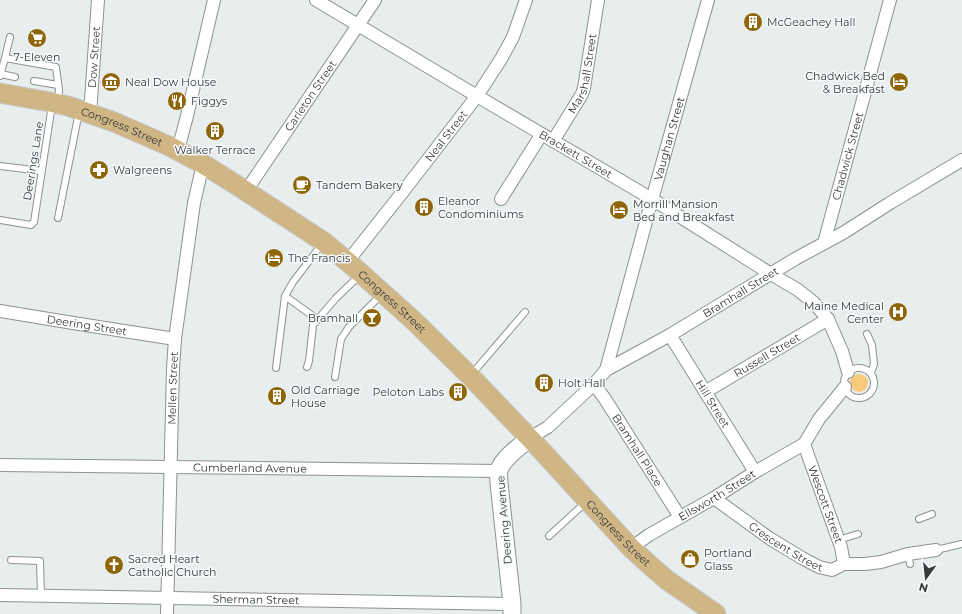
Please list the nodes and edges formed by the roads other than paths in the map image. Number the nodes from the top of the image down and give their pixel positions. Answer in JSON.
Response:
{"nodes":[{"id":1,"x":98,"y":0,"type":"edge"},
{"id":2,"x":214,"y":0,"type":"edge"},
{"id":3,"x":316,"y":0,"type":"edge"},
{"id":4,"x":375,"y":0,"type":"edge"},
{"id":5,"x":526,"y":0,"type":"edge"},
{"id":6,"x":598,"y":0,"type":"edge"},
{"id":7,"x":708,"y":0,"type":"edge"},
{"id":8,"x":890,"y":0,"type":"edge"},
{"id":9,"x":358,"y":25,"type":"junction"},
{"id":10,"x":10,"y":37,"type":"dead end"},
{"id":11,"x":6,"y":58,"type":"junction"},
{"id":12,"x":0,"y":75,"type":"edge"},
{"id":13,"x":15,"y":77,"type":"dead end"},
{"id":14,"x":34,"y":81,"type":"dead end"},
{"id":15,"x":0,"y":93,"type":"edge"},
{"id":16,"x":476,"y":96,"type":"junction"},
{"id":17,"x":56,"y":97,"type":"junction"},
{"id":18,"x":85,"y":112,"type":"junction"},
{"id":19,"x":541,"y":134,"type":"junction"},
{"id":20,"x":553,"y":141,"type":"junction"},
{"id":21,"x":178,"y":150,"type":"junction"},
{"id":22,"x":962,"y":160,"type":"edge"},
{"id":23,"x":203,"y":164,"type":"junction"},
{"id":24,"x":0,"y":166,"type":"edge"},
{"id":25,"x":42,"y":171,"type":"junction"},
{"id":26,"x":246,"y":191,"type":"junction"},
{"id":27,"x":501,"y":199,"type":"dead end"},
{"id":28,"x":652,"y":199,"type":"junction"},
{"id":29,"x":58,"y":218,"type":"dead end"},
{"id":30,"x":0,"y":220,"type":"edge"},
{"id":31,"x":324,"y":242,"type":"junction"},
{"id":32,"x":824,"y":243,"type":"junction"},
{"id":33,"x":348,"y":261,"type":"junction"},
{"id":34,"x":362,"y":274,"type":"junction"},
{"id":35,"x":771,"y":274,"type":"junction"},
{"id":36,"x":383,"y":293,"type":"junction"},
{"id":37,"x":285,"y":296,"type":"junction"},
{"id":38,"x":0,"y":311,"type":"edge"},
{"id":39,"x":525,"y":312,"type":"dead end"},
{"id":40,"x":317,"y":319,"type":"junction"},
{"id":41,"x":828,"y":319,"type":"junction"},
{"id":42,"x":867,"y":334,"type":"dead end"},
{"id":43,"x":670,"y":335,"type":"junction"},
{"id":44,"x":175,"y":339,"type":"junction"},
{"id":45,"x":307,"y":367,"type":"dead end"},
{"id":46,"x":276,"y":368,"type":"dead end"},
{"id":47,"x":606,"y":370,"type":"junction"},
{"id":48,"x":848,"y":372,"type":"junction"},
{"id":49,"x":871,"y":373,"type":"junction"},
{"id":50,"x":470,"y":376,"type":"junction"},
{"id":51,"x":335,"y":377,"type":"dead end"},
{"id":52,"x":594,"y":384,"type":"junction"},
{"id":53,"x":845,"y":387,"type":"junction"},
{"id":54,"x":705,"y":392,"type":"junction"},
{"id":55,"x":530,"y":438,"type":"junction"},
{"id":56,"x":804,"y":444,"type":"junction"},
{"id":57,"x":0,"y":465,"type":"edge"},
{"id":58,"x":170,"y":467,"type":"junction"},
{"id":59,"x":499,"y":471,"type":"junction"},
{"id":60,"x":755,"y":472,"type":"junction"},
{"id":61,"x":714,"y":498,"type":"junction"},
{"id":62,"x":588,"y":500,"type":"junction"},
{"id":63,"x":932,"y":514,"type":"dead end"},
{"id":64,"x":680,"y":517,"type":"junction"},
{"id":65,"x":919,"y":519,"type":"dead end"},
{"id":66,"x":858,"y":534,"type":"dead end"},
{"id":67,"x":549,"y":536,"type":"dead end"},
{"id":68,"x":838,"y":540,"type":"junction"},
{"id":69,"x":962,"y":544,"type":"edge"},
{"id":70,"x":631,"y":548,"type":"junction"},
{"id":71,"x":936,"y":550,"type":"joint"},
{"id":72,"x":11,"y":560,"type":"dead end"},
{"id":73,"x":844,"y":564,"type":"junction"},
{"id":74,"x":0,"y":595,"type":"edge"},
{"id":75,"x":41,"y":596,"type":"junction"},
{"id":76,"x":167,"y":598,"type":"junction"},
{"id":77,"x":512,"y":609,"type":"edge"},
{"id":78,"x":167,"y":614,"type":"edge"},
{"id":79,"x":716,"y":614,"type":"edge"}],
"edges":[{"from":1,"to":18,"type":"street","name":"Dow Street"},
{"from":2,"to":21,"type":"street"},
{"from":3,"to":9,"type":"street","name":"Brackett Street"},
{"from":4,"to":9,"type":"street","name":"Carleton Street"},
{"from":5,"to":16,"type":"street","name":"Neal Street"},
{"from":6,"to":20,"type":"street","name":"Marshall Street"},
{"from":7,"to":28,"type":"street","name":"Vaughan Street"},
{"from":8,"to":32,"type":"street","name":"Chadwick Street"},
{"from":9,"to":16,"type":"street","name":"Brackett Street"},
{"from":9,"to":26,"type":"street","name":"Carleton Street"},
{"from":10,"to":11,"type":"lane"},
{"from":11,"to":12,"type":"lane"},
{"from":11,"to":17,"type":"lane","name":"Deerings Lane"},
{"from":12,"to":13,"type":"lane"},
{"from":14,"to":17,"type":"lane"},
{"from":15,"to":17,"type":"main road","name":"Congress Street"},
{"from":16,"to":19,"type":"street","name":"Brackett Street"},
{"from":16,"to":33,"type":"street","name":"Neal Street"},
{"from":17,"to":18,"type":"main road","name":"Congress Street"},
{"from":17,"to":25,"type":"lane","name":"Deerings Lane"},
{"from":18,"to":21,"type":"main road","name":"Congress Street"},
{"from":18,"to":29,"type":"lane"},
{"from":19,"to":20,"type":"street","name":"Brackett Street"},
{"from":19,"to":27,"type":"street"},
{"from":20,"to":28,"type":"street","name":"Brackett Street"},
{"from":21,"to":23,"type":"main road","name":"Congress Street"},
{"from":22,"to":32,"type":"street","name":"Bramhall Street"},
{"from":23,"to":26,"type":"main road","name":"Congress Street"},
{"from":23,"to":44,"type":"street","name":"Mellen Street"},
{"from":24,"to":25,"type":"lane"},
{"from":25,"to":30,"type":"lane","name":"Deerings Lane"},
{"from":26,"to":31,"type":"main road","name":"Congress Street"},
{"from":28,"to":35,"type":"street","name":"Brackett Street"},
{"from":28,"to":47,"type":"street","name":"Vaughan Street"},
{"from":31,"to":33,"type":"main road","name":"Congress Street"},
{"from":31,"to":37,"type":"lane"},
{"from":32,"to":35,"type":"street","name":"Bramhall Street"},
{"from":33,"to":34,"type":"main road","name":"Congress Street"},
{"from":34,"to":36,"type":"main road","name":"Congress Street"},
{"from":34,"to":40,"type":"lane"},
{"from":35,"to":41,"type":"street","name":"Brackett Street"},
{"from":35,"to":43,"type":"street","name":"Bramhall Street"},
{"from":36,"to":50,"type":"main road","name":"Congress Street"},
{"from":36,"to":51,"type":"lane"},
{"from":37,"to":40,"type":"lane"},
{"from":37,"to":46,"type":"lane"},
{"from":38,"to":44,"type":"street","name":"Deering Street"},
{"from":39,"to":50,"type":"lane"},
{"from":40,"to":45,"type":"lane"},
{"from":41,"to":48,"type":"street","name":"Brackett Street"},
{"from":41,"to":54,"type":"street","name":"Russell Street"},
{"from":42,"to":49,"type":"lane"},
{"from":43,"to":47,"type":"street","name":"Bramhall Street"},
{"from":43,"to":54,"type":"street","name":"Hill Street"},
{"from":44,"to":58,"type":"street","name":"Mellen Street"},
{"from":47,"to":52,"type":"street","name":"Bramhall Street"},
{"from":48,"to":49,"type":"lane"},
{"from":48,"to":53,"type":"lane"},
{"from":49,"to":53,"type":"lane"},
{"from":50,"to":55,"type":"main road","name":"Congress Street"},
{"from":52,"to":55,"type":"street","name":"Bramhall Street"},
{"from":52,"to":64,"type":"street","name":"Bramhall Place"},
{"from":53,"to":56,"type":"street"},
{"from":54,"to":60,"type":"street","name":"Hill Street"},
{"from":55,"to":59,"type":"main road","name":"Deering Avenue"},
{"from":55,"to":62,"type":"main road","name":"Congress Street"},
{"from":56,"to":60,"type":"street","name":"Ellsworth Street"},
{"from":56,"to":68,"type":"street","name":"Wescott Street"},
{"from":57,"to":58,"type":"street","name":"Cumberland Avenue"},
{"from":58,"to":59,"type":"street","name":"Cumberland Avenue"},
{"from":58,"to":76,"type":"street","name":"Mellen Street"},
{"from":59,"to":77,"type":"main road","name":"Deering Avenue"},
{"from":60,"to":61,"type":"street","name":"Ellsworth Street"},
{"from":61,"to":64,"type":"street","name":"Ellsworth Street"},
{"from":61,"to":73,"type":"street","name":"Crescent Street"},
{"from":62,"to":67,"type":"lane"},
{"from":62,"to":70,"type":"main road","name":"Congress Street"},
{"from":63,"to":65,"type":"lane"},
{"from":64,"to":70,"type":"street","name":"Ellsworth Street"},
{"from":66,"to":68,"type":"lane"},
{"from":68,"to":73,"type":"street","name":"Wescott Street"},
{"from":69,"to":71,"type":"lane"},
{"from":70,"to":79,"type":"main road","name":"Congress Street"},
{"from":71,"to":73,"type":"street","name":"Crescent Street"},
{"from":72,"to":75,"type":"lane"},
{"from":74,"to":75,"type":"street","name":"Sherman Street"},
{"from":75,"to":76,"type":"street","name":"Sherman Street"},
{"from":76,"to":77,"type":"street","name":"Sherman Street"},
{"from":76,"to":78,"type":"street","name":"Mellen Street"}]}
